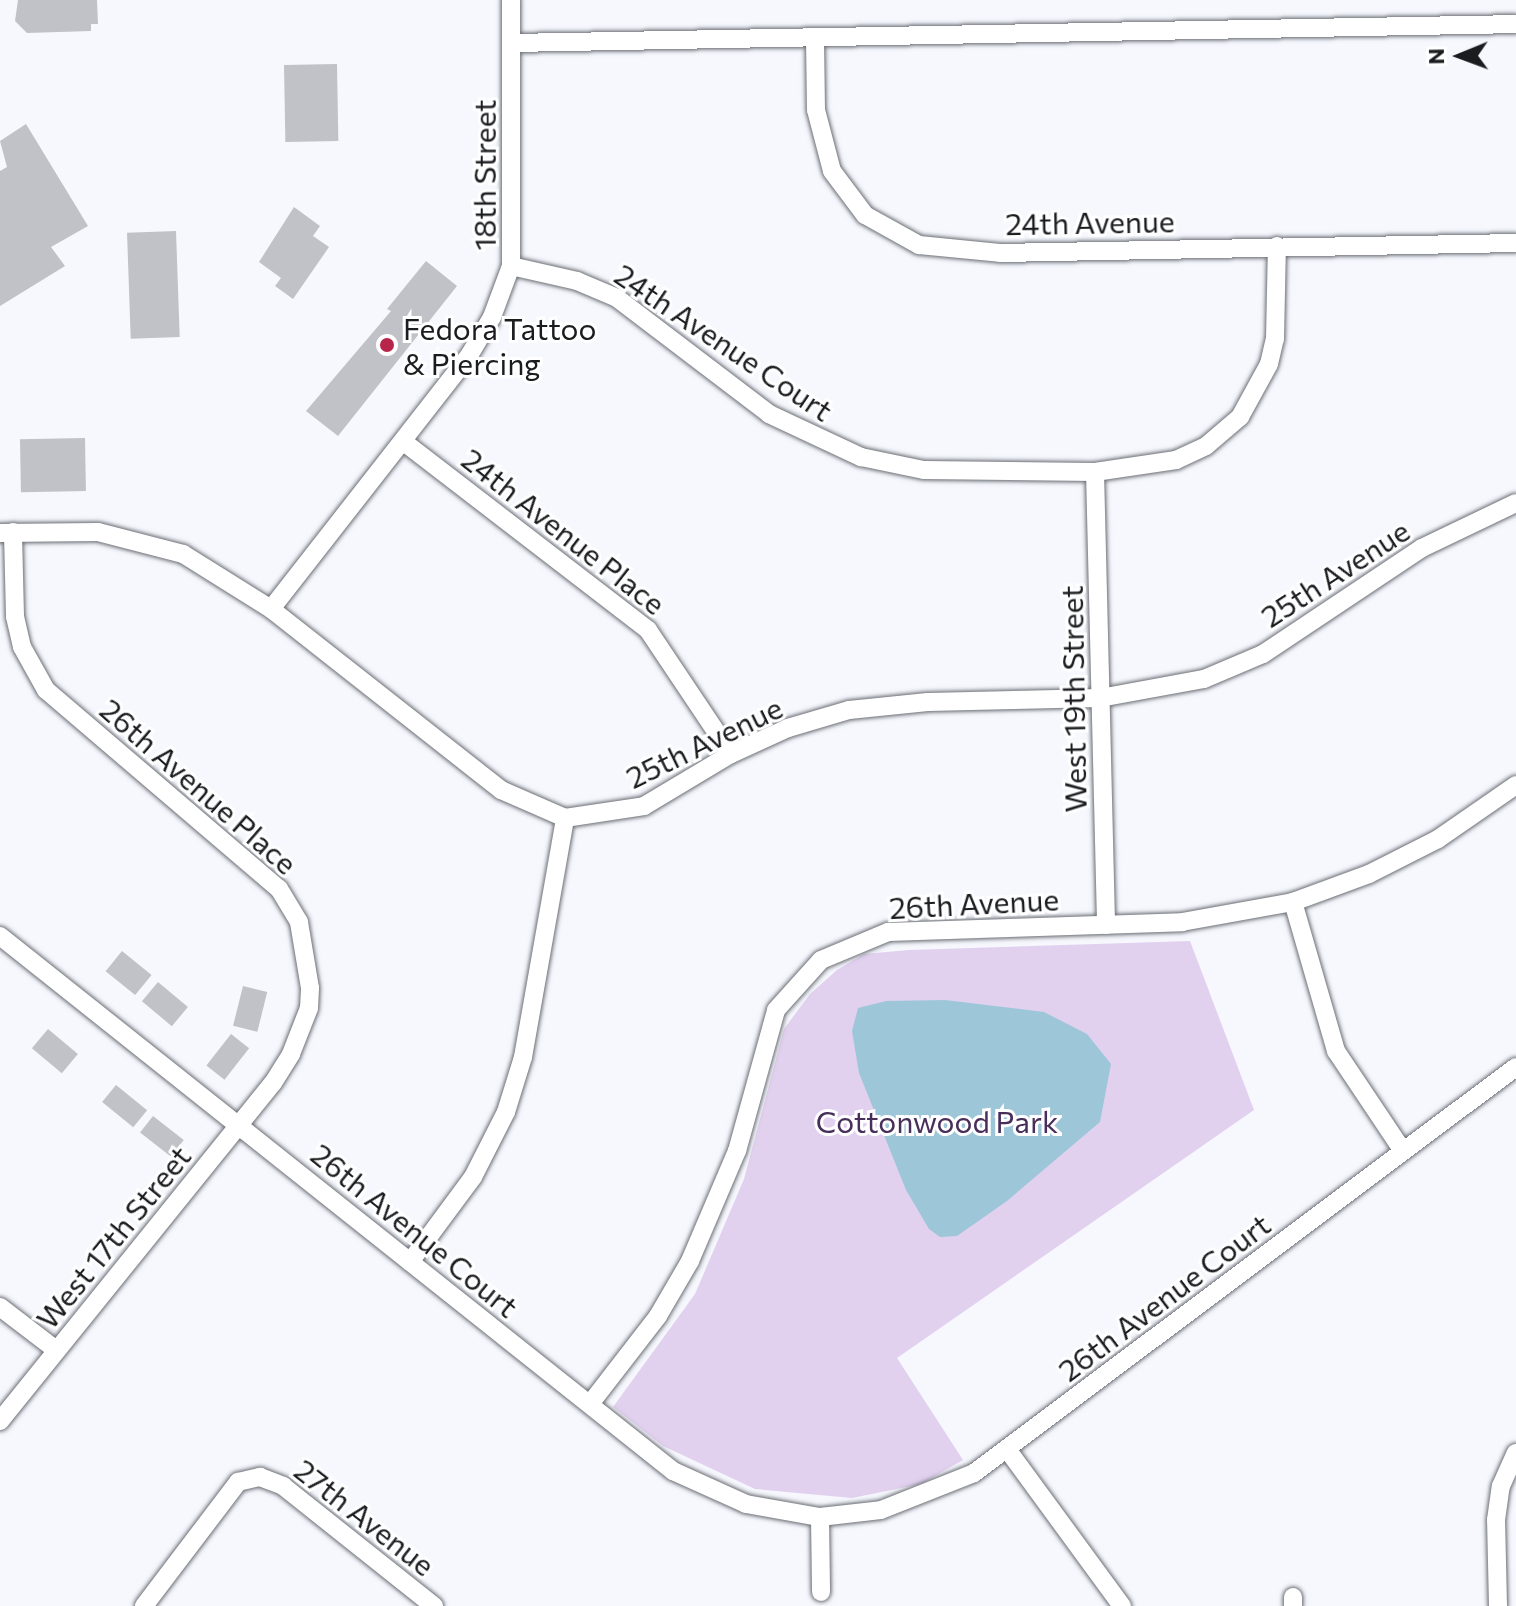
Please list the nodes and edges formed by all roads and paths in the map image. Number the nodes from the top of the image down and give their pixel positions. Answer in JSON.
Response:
{"nodes":[{"id":1,"x":511,"y":0,"type":"edge"},
{"id":2,"x":1516,"y":24,"type":"edge"},
{"id":3,"x":815,"y":39,"type":"junction"},
{"id":4,"x":512,"y":43,"type":"junction"},
{"id":5,"x":1516,"y":243,"type":"edge"},
{"id":6,"x":1277,"y":246,"type":"junction"},
{"id":7,"x":511,"y":266,"type":"junction"},
{"id":8,"x":404,"y":442,"type":"junction"},
{"id":9,"x":1095,"y":472,"type":"junction"},
{"id":10,"x":1516,"y":503,"type":"edge"},
{"id":11,"x":6,"y":532,"type":"edge"},
{"id":12,"x":271,"y":609,"type":"junction"},
{"id":13,"x":1100,"y":698,"type":"junction"},
{"id":14,"x":731,"y":754,"type":"junction"},
{"id":15,"x":1516,"y":785,"type":"edge"},
{"id":16,"x":565,"y":818,"type":"junction"},
{"id":17,"x":1293,"y":902,"type":"junction"},
{"id":18,"x":1106,"y":925,"type":"junction"},
{"id":19,"x":0,"y":936,"type":"edge"},
{"id":20,"x":1516,"y":1067,"type":"edge"},
{"id":21,"x":240,"y":1126,"type":"junction"},
{"id":22,"x":1403,"y":1151,"type":"junction"},
{"id":23,"x":410,"y":1262,"type":"junction"},
{"id":24,"x":0,"y":1307,"type":"edge"},
{"id":25,"x":56,"y":1350,"type":"junction"},
{"id":26,"x":590,"y":1404,"type":"junction"},
{"id":27,"x":0,"y":1421,"type":"edge"},
{"id":28,"x":1007,"y":1449,"type":"junction"},
{"id":29,"x":1516,"y":1453,"type":"edge"},
{"id":30,"x":820,"y":1517,"type":"junction"},
{"id":31,"x":821,"y":1592,"type":"dead end"},
{"id":32,"x":144,"y":1606,"type":"edge"},
{"id":33,"x":434,"y":1606,"type":"edge"},
{"id":34,"x":1122,"y":1606,"type":"edge"},
{"id":35,"x":1498,"y":1606,"type":"edge"}],
"edges":[{"from":1,"to":4,"type":"street","name":"18th Street"},
{"from":2,"to":3,"type":"street"},
{"from":3,"to":4,"type":"street"},
{"from":3,"to":6,"type":"street","name":"24th Avenue"},
{"from":4,"to":7,"type":"street","name":"18th Street"},
{"from":5,"to":6,"type":"street","name":"24th Avenue"},
{"from":6,"to":9,"type":"street","name":"24th Avenue Court"},
{"from":7,"to":8,"type":"street","name":"18th Street"},
{"from":7,"to":9,"type":"street","name":"24th Avenue Court"},
{"from":8,"to":12,"type":"street","name":"18th Street"},
{"from":8,"to":14,"type":"street","name":"24th Avenue Place"},
{"from":9,"to":13,"type":"street","name":"West 19th Street"},
{"from":10,"to":13,"type":"street","name":"25th Avenue"},
{"from":11,"to":12,"type":"street"},
{"from":11,"to":21,"type":"street","name":"26th Avenue Place"},
{"from":12,"to":16,"type":"street"},
{"from":13,"to":14,"type":"street","name":"25th Avenue"},
{"from":13,"to":18,"type":"street","name":"West 19th Street"},
{"from":14,"to":16,"type":"street","name":"25th Avenue"},
{"from":15,"to":17,"type":"street","name":"26th Avenue"},
{"from":16,"to":23,"type":"street"},
{"from":17,"to":18,"type":"street","name":"26th Avenue"},
{"from":17,"to":22,"type":"street"},
{"from":18,"to":26,"type":"street","name":"26th Avenue"},
{"from":19,"to":21,"type":"street","name":"26th Avenue Court"},
{"from":20,"to":22,"type":"street","name":"26th Avenue Court"},
{"from":21,"to":23,"type":"street","name":"26th Avenue Court"},
{"from":21,"to":25,"type":"street","name":"West 17th Street"},
{"from":22,"to":28,"type":"street","name":"26th Avenue Court"},
{"from":23,"to":26,"type":"street","name":"26th Avenue Court"},
{"from":24,"to":25,"type":"street"},
{"from":25,"to":27,"type":"street","name":"West 17th Street"},
{"from":26,"to":30,"type":"street","name":"26th Avenue Court"},
{"from":28,"to":30,"type":"street","name":"26th Avenue Court"},
{"from":28,"to":34,"type":"street"},
{"from":29,"to":35,"type":"street"},
{"from":30,"to":31,"type":"street"},
{"from":32,"to":33,"type":"street","name":"27th Avenue"}]}
